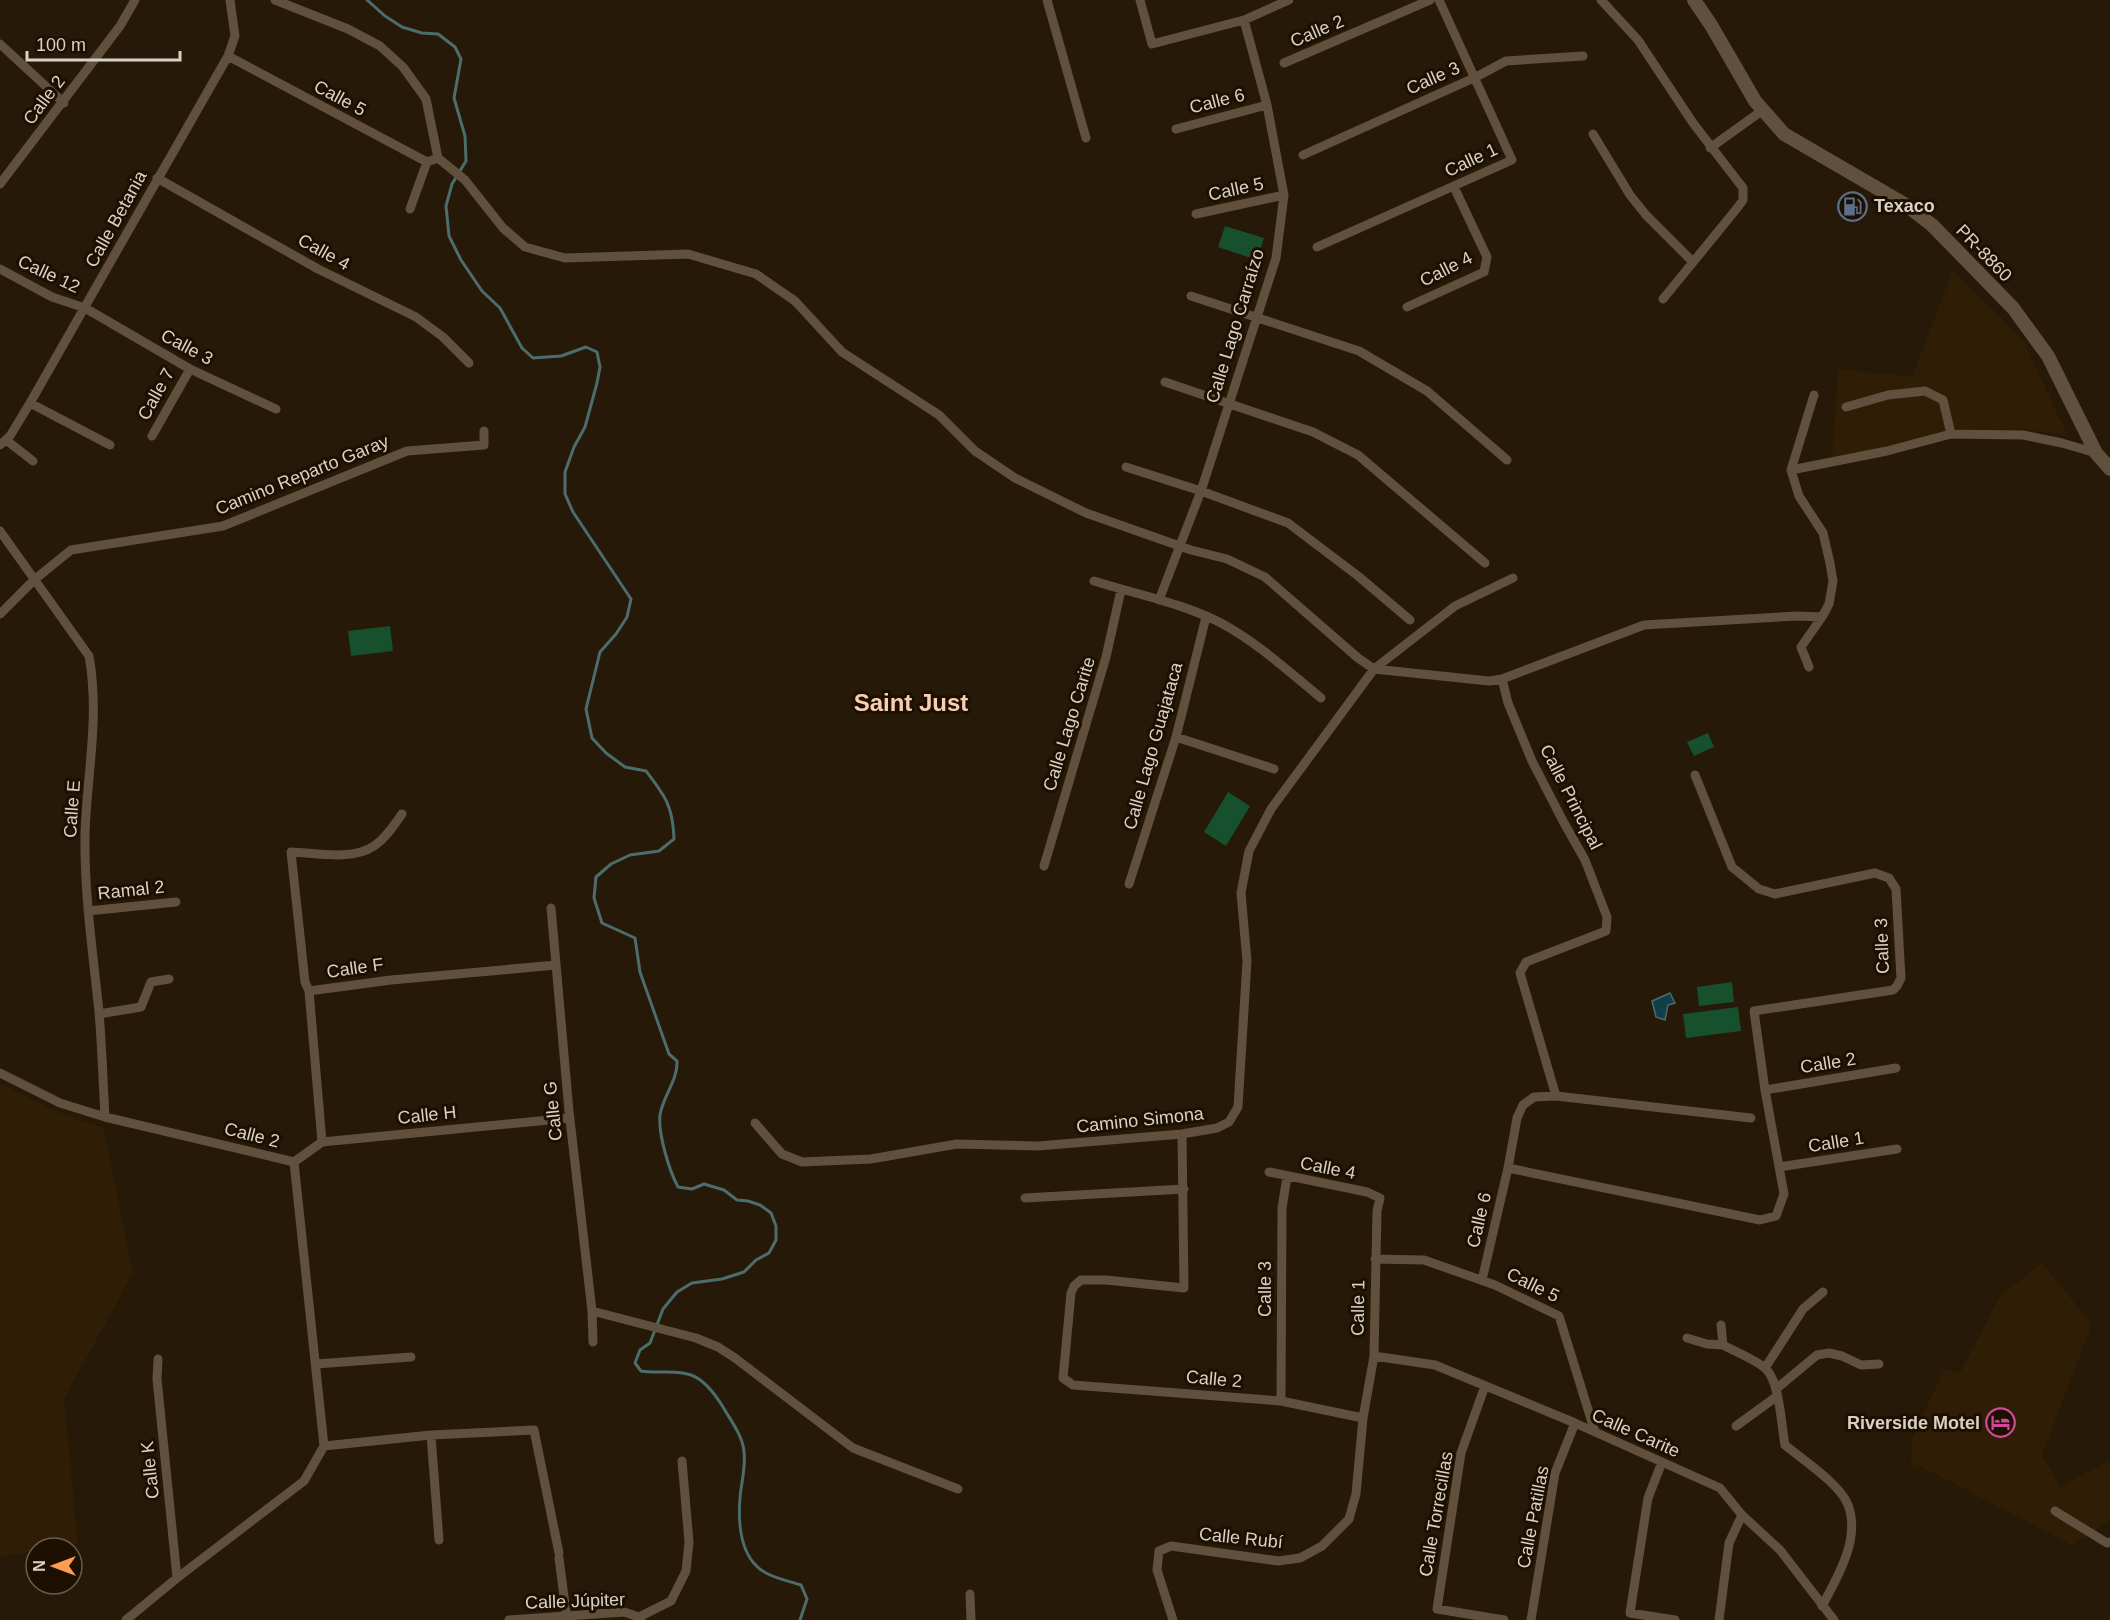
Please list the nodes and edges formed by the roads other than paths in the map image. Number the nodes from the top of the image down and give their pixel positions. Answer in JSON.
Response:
{"nodes":[{"id":1,"x":135,"y":0,"type":"edge"},
{"id":2,"x":230,"y":0,"type":"edge"},
{"id":3,"x":274,"y":0,"type":"edge"},
{"id":4,"x":1047,"y":0,"type":"edge"},
{"id":5,"x":1140,"y":0,"type":"edge"},
{"id":6,"x":1290,"y":0,"type":"edge"},
{"id":7,"x":1430,"y":0,"type":"edge"},
{"id":8,"x":1439,"y":0,"type":"edge"},
{"id":9,"x":1601,"y":0,"type":"edge"},
{"id":10,"x":1694,"y":0,"type":"edge"},
{"id":11,"x":1244,"y":20,"type":"junction"},
{"id":12,"x":0,"y":44,"type":"edge"},
{"id":13,"x":228,"y":56,"type":"junction"},
{"id":14,"x":1583,"y":56,"type":"dead end"},
{"id":15,"x":1284,"y":63,"type":"dead end"},
{"id":16,"x":1476,"y":77,"type":"junction"},
{"id":17,"x":64,"y":103,"type":"junction"},
{"id":18,"x":1267,"y":105,"type":"junction"},
{"id":19,"x":1763,"y":110,"type":"junction"},
{"id":20,"x":1176,"y":129,"type":"dead end"},
{"id":21,"x":1593,"y":134,"type":"dead end"},
{"id":22,"x":1086,"y":138,"type":"dead end"},
{"id":23,"x":1710,"y":148,"type":"junction"},
{"id":24,"x":1303,"y":155,"type":"dead end"},
{"id":25,"x":438,"y":158,"type":"junction"},
{"id":26,"x":427,"y":162,"type":"junction"},
{"id":27,"x":157,"y":178,"type":"junction"},
{"id":28,"x":0,"y":184,"type":"edge"},
{"id":29,"x":1454,"y":187,"type":"junction"},
{"id":30,"x":1284,"y":195,"type":"junction"},
{"id":31,"x":410,"y":209,"type":"dead end"},
{"id":32,"x":1196,"y":214,"type":"dead end"},
{"id":33,"x":1317,"y":247,"type":"dead end"},
{"id":34,"x":1693,"y":262,"type":"junction"},
{"id":35,"x":0,"y":269,"type":"edge"},
{"id":36,"x":1191,"y":296,"type":"dead end"},
{"id":37,"x":1663,"y":299,"type":"dead end"},
{"id":38,"x":1407,"y":307,"type":"dead end"},
{"id":39,"x":85,"y":308,"type":"junction"},
{"id":40,"x":1257,"y":317,"type":"junction"},
{"id":41,"x":468,"y":363,"type":"dead end"},
{"id":42,"x":189,"y":369,"type":"junction"},
{"id":43,"x":1165,"y":382,"type":"dead end"},
{"id":44,"x":1814,"y":394,"type":"dead end"},
{"id":45,"x":30,"y":403,"type":"junction"},
{"id":46,"x":1229,"y":404,"type":"junction"},
{"id":47,"x":1846,"y":407,"type":"dead end"},
{"id":48,"x":276,"y":409,"type":"dead end"},
{"id":49,"x":484,"y":431,"type":"dead end"},
{"id":50,"x":1951,"y":434,"type":"junction"},
{"id":51,"x":152,"y":436,"type":"dead end"},
{"id":52,"x":3,"y":442,"type":"edge"},
{"id":53,"x":111,"y":445,"type":"dead end"},
{"id":54,"x":2096,"y":453,"type":"junction"},
{"id":55,"x":1507,"y":460,"type":"dead end"},
{"id":56,"x":33,"y":461,"type":"dead end"},
{"id":57,"x":1126,"y":467,"type":"dead end"},
{"id":58,"x":2110,"y":469,"type":"edge"},
{"id":59,"x":1791,"y":470,"type":"junction"},
{"id":60,"x":1201,"y":491,"type":"junction"},
{"id":61,"x":0,"y":531,"type":"edge"},
{"id":62,"x":1179,"y":546,"type":"junction"},
{"id":63,"x":1485,"y":563,"type":"dead end"},
{"id":64,"x":1513,"y":578,"type":"dead end"},
{"id":65,"x":34,"y":580,"type":"junction"},
{"id":66,"x":1094,"y":581,"type":"dead end"},
{"id":67,"x":1120,"y":590,"type":"junction"},
{"id":68,"x":1159,"y":600,"type":"junction"},
{"id":69,"x":0,"y":614,"type":"edge"},
{"id":70,"x":1206,"y":616,"type":"junction"},
{"id":71,"x":1822,"y":617,"type":"junction"},
{"id":72,"x":1410,"y":620,"type":"dead end"},
{"id":73,"x":1809,"y":667,"type":"dead end"},
{"id":74,"x":1374,"y":669,"type":"junction"},
{"id":75,"x":1502,"y":679,"type":"junction"},
{"id":76,"x":1321,"y":698,"type":"dead end"},
{"id":77,"x":1176,"y":737,"type":"junction"},
{"id":78,"x":1274,"y":769,"type":"dead end"},
{"id":79,"x":1695,"y":775,"type":"dead end"},
{"id":80,"x":402,"y":814,"type":"dead end"},
{"id":81,"x":1044,"y":866,"type":"dead end"},
{"id":82,"x":1129,"y":884,"type":"dead end"},
{"id":83,"x":176,"y":902,"type":"dead end"},
{"id":84,"x":551,"y":908,"type":"dead end"},
{"id":85,"x":88,"y":911,"type":"junction"},
{"id":86,"x":556,"y":965,"type":"junction"},
{"id":87,"x":169,"y":979,"type":"dead end"},
{"id":88,"x":309,"y":991,"type":"junction"},
{"id":89,"x":99,"y":1014,"type":"junction"},
{"id":90,"x":1896,"y":1068,"type":"dead end"},
{"id":91,"x":0,"y":1073,"type":"edge"},
{"id":92,"x":1765,"y":1090,"type":"junction"},
{"id":93,"x":1556,"y":1096,"type":"junction"},
{"id":94,"x":105,"y":1117,"type":"junction"},
{"id":95,"x":570,"y":1118,"type":"junction"},
{"id":96,"x":1751,"y":1118,"type":"dead end"},
{"id":97,"x":755,"y":1123,"type":"dead end"},
{"id":98,"x":1182,"y":1134,"type":"junction"},
{"id":99,"x":322,"y":1142,"type":"junction"},
{"id":100,"x":1897,"y":1149,"type":"dead end"},
{"id":101,"x":294,"y":1162,"type":"junction"},
{"id":102,"x":1779,"y":1167,"type":"junction"},
{"id":103,"x":1508,"y":1168,"type":"junction"},
{"id":104,"x":1269,"y":1172,"type":"dead end"},
{"id":105,"x":1287,"y":1177,"type":"junction"},
{"id":106,"x":1184,"y":1189,"type":"junction"},
{"id":107,"x":1025,"y":1198,"type":"dead end"},
{"id":108,"x":1380,"y":1198,"type":"joint"},
{"id":109,"x":1375,"y":1259,"type":"junction"},
{"id":110,"x":1482,"y":1280,"type":"junction"},
{"id":111,"x":1823,"y":1292,"type":"dead end"},
{"id":112,"x":592,"y":1311,"type":"junction"},
{"id":113,"x":1721,"y":1325,"type":"dead end"},
{"id":114,"x":1687,"y":1338,"type":"dead end"},
{"id":115,"x":594,"y":1342,"type":"dead end"},
{"id":116,"x":1723,"y":1345,"type":"junction"},
{"id":117,"x":1374,"y":1356,"type":"junction"},
{"id":118,"x":411,"y":1357,"type":"dead end"},
{"id":119,"x":158,"y":1359,"type":"dead end"},
{"id":120,"x":316,"y":1364,"type":"junction"},
{"id":121,"x":1879,"y":1364,"type":"dead end"},
{"id":122,"x":1765,"y":1368,"type":"junction"},
{"id":123,"x":1485,"y":1386,"type":"junction"},
{"id":124,"x":1776,"y":1393,"type":"junction"},
{"id":125,"x":1281,"y":1401,"type":"junction"},
{"id":126,"x":1363,"y":1418,"type":"junction"},
{"id":127,"x":1575,"y":1423,"type":"junction"},
{"id":128,"x":1736,"y":1426,"type":"dead end"},
{"id":129,"x":1595,"y":1432,"type":"junction"},
{"id":130,"x":431,"y":1435,"type":"junction"},
{"id":131,"x":324,"y":1446,"type":"junction"},
{"id":132,"x":682,"y":1461,"type":"dead end"},
{"id":133,"x":1662,"y":1462,"type":"junction"},
{"id":134,"x":958,"y":1489,"type":"dead end"},
{"id":135,"x":2055,"y":1511,"type":"dead end"},
{"id":136,"x":1742,"y":1515,"type":"junction"},
{"id":137,"x":439,"y":1540,"type":"dead end"},
{"id":138,"x":2110,"y":1542,"type":"edge"},
{"id":139,"x":177,"y":1578,"type":"junction"},
{"id":140,"x":970,"y":1594,"type":"dead end"},
{"id":141,"x":1822,"y":1606,"type":"junction"},
{"id":142,"x":567,"y":1618,"type":"edge"},
{"id":143,"x":640,"y":1618,"type":"edge"},
{"id":144,"x":126,"y":1620,"type":"edge"},
{"id":145,"x":509,"y":1620,"type":"edge"},
{"id":146,"x":971,"y":1620,"type":"edge"},
{"id":147,"x":1173,"y":1620,"type":"edge"},
{"id":148,"x":1503,"y":1620,"type":"edge"},
{"id":149,"x":1531,"y":1620,"type":"edge"},
{"id":150,"x":1675,"y":1620,"type":"edge"},
{"id":151,"x":1719,"y":1620,"type":"edge"},
{"id":152,"x":1834,"y":1620,"type":"edge"}],
"edges":[{"from":1,"to":17,"type":"street","name":"Calle 2"},
{"from":2,"to":13,"type":"street","name":"Calle Betania"},
{"from":3,"to":25,"type":"street"},
{"from":4,"to":22,"type":"street"},
{"from":5,"to":11,"type":"street"},
{"from":6,"to":11,"type":"street"},
{"from":7,"to":15,"type":"street","name":"Calle 2"},
{"from":8,"to":16,"type":"street","name":"Calle 1"},
{"from":9,"to":23,"type":"street"},
{"from":10,"to":19,"type":"street","name":"PR-8860","number":"PR-8860"},
{"from":11,"to":18,"type":"street","name":"Calle Lago Carraízo"},
{"from":12,"to":17,"type":"street"},
{"from":13,"to":26,"type":"street","name":"Calle 5"},
{"from":13,"to":27,"type":"street","name":"Calle Betania"},
{"from":14,"to":16,"type":"street","name":"Calle 3"},
{"from":16,"to":24,"type":"street","name":"Calle 3"},
{"from":16,"to":29,"type":"street","name":"Calle 1"},
{"from":17,"to":28,"type":"street","name":"Calle 2"},
{"from":18,"to":20,"type":"street","name":"Calle 6"},
{"from":18,"to":30,"type":"street","name":"Calle Lago Carraízo"},
{"from":19,"to":23,"type":"street"},
{"from":19,"to":54,"type":"street","name":"PR-8860","number":"PR-8860"},
{"from":21,"to":34,"type":"street"},
{"from":23,"to":34,"type":"street"},
{"from":25,"to":26,"type":"street"},
{"from":25,"to":62,"type":"street"},
{"from":26,"to":31,"type":"street"},
{"from":27,"to":39,"type":"street","name":"Calle Betania"},
{"from":27,"to":41,"type":"street","name":"Calle 4"},
{"from":29,"to":33,"type":"street","name":"Calle 1"},
{"from":29,"to":38,"type":"street","name":"Calle 4"},
{"from":30,"to":32,"type":"street","name":"Calle 5"},
{"from":30,"to":40,"type":"street","name":"Calle Lago Carraízo"},
{"from":34,"to":37,"type":"street"},
{"from":35,"to":39,"type":"street","name":"Calle 12"},
{"from":36,"to":40,"type":"street"},
{"from":39,"to":42,"type":"street","name":"Calle 3"},
{"from":39,"to":45,"type":"street","name":"Calle Betania"},
{"from":40,"to":46,"type":"street","name":"Calle Lago Carraízo"},
{"from":40,"to":55,"type":"street"},
{"from":42,"to":48,"type":"street","name":"Calle 3"},
{"from":42,"to":51,"type":"street","name":"Calle 7"},
{"from":43,"to":46,"type":"street"},
{"from":44,"to":59,"type":"street"},
{"from":45,"to":52,"type":"street","name":"Calle Betania"},
{"from":45,"to":53,"type":"street"},
{"from":46,"to":60,"type":"street","name":"Calle Lago Carraízo"},
{"from":46,"to":63,"type":"street"},
{"from":47,"to":50,"type":"street"},
{"from":49,"to":65,"type":"street","name":"Camino Reparto Garay"},
{"from":50,"to":54,"type":"street"},
{"from":50,"to":59,"type":"street"},
{"from":52,"to":56,"type":"street"},
{"from":54,"to":58,"type":"street","name":"PR-8860","number":"PR-8860"},
{"from":57,"to":60,"type":"street"},
{"from":59,"to":71,"type":"street"},
{"from":60,"to":62,"type":"street","name":"Calle Lago Carraízo"},
{"from":60,"to":72,"type":"street"},
{"from":61,"to":65,"type":"street","name":"Calle E"},
{"from":62,"to":68,"type":"street","name":"Calle Lago Carraízo"},
{"from":62,"to":74,"type":"street"},
{"from":64,"to":74,"type":"street","name":"Camino Simona"},
{"from":65,"to":69,"type":"street","name":"Camino Reparto Garay"},
{"from":65,"to":85,"type":"street","name":"Calle E"},
{"from":66,"to":67,"type":"street"},
{"from":67,"to":68,"type":"street"},
{"from":67,"to":81,"type":"street","name":"Calle Lago Carite"},
{"from":68,"to":70,"type":"street"},
{"from":70,"to":76,"type":"street"},
{"from":70,"to":77,"type":"street","name":"Calle Lago Guajataca"},
{"from":71,"to":73,"type":"street"},
{"from":71,"to":75,"type":"street"},
{"from":74,"to":75,"type":"street"},
{"from":74,"to":98,"type":"street","name":"Camino Simona"},
{"from":75,"to":93,"type":"street","name":"Calle Principal"},
{"from":77,"to":78,"type":"street"},
{"from":77,"to":82,"type":"street","name":"Calle Lago Guajataca"},
{"from":79,"to":92,"type":"street","name":"Calle 3"},
{"from":80,"to":88,"type":"street"},
{"from":83,"to":85,"type":"street","name":"Ramal 2"},
{"from":84,"to":86,"type":"street","name":"Calle G"},
{"from":85,"to":89,"type":"street","name":"Calle E"},
{"from":86,"to":88,"type":"street","name":"Calle F"},
{"from":86,"to":95,"type":"street","name":"Calle G"},
{"from":87,"to":89,"type":"street"},
{"from":88,"to":99,"type":"street","name":"Calle F"},
{"from":89,"to":94,"type":"street","name":"Calle E"},
{"from":90,"to":92,"type":"street","name":"Calle 2"},
{"from":91,"to":94,"type":"street","name":"Calle 2"},
{"from":92,"to":102,"type":"street","name":"Calle 3"},
{"from":93,"to":96,"type":"street","name":"Calle 6"},
{"from":93,"to":103,"type":"street","name":"Calle 6"},
{"from":94,"to":101,"type":"street","name":"Calle 2"},
{"from":95,"to":99,"type":"street","name":"Calle H"},
{"from":95,"to":112,"type":"street","name":"Calle G"},
{"from":97,"to":98,"type":"street","name":"Camino Simona"},
{"from":98,"to":106,"type":"street"},
{"from":99,"to":101,"type":"street"},
{"from":100,"to":102,"type":"street","name":"Calle 1"},
{"from":101,"to":120,"type":"street","name":"Calle 2"},
{"from":102,"to":103,"type":"street","name":"Calle 3"},
{"from":103,"to":110,"type":"street","name":"Calle 6"},
{"from":104,"to":105,"type":"street","name":"Calle 4"},
{"from":105,"to":108,"type":"street","name":"Calle 4"},
{"from":105,"to":125,"type":"street","name":"Calle 3"},
{"from":106,"to":107,"type":"street"},
{"from":106,"to":125,"type":"street","name":"Calle 2"},
{"from":108,"to":109,"type":"street","name":"Calle 1"},
{"from":109,"to":110,"type":"street","name":"Calle 5"},
{"from":109,"to":117,"type":"street","name":"Calle 1"},
{"from":110,"to":129,"type":"street","name":"Calle 5"},
{"from":111,"to":122,"type":"street"},
{"from":112,"to":115,"type":"street","name":"Calle G"},
{"from":112,"to":134,"type":"street"},
{"from":113,"to":116,"type":"street"},
{"from":114,"to":116,"type":"street"},
{"from":116,"to":122,"type":"street"},
{"from":117,"to":123,"type":"street","name":"Calle Carite"},
{"from":117,"to":126,"type":"street","name":"Calle 1"},
{"from":118,"to":120,"type":"street"},
{"from":119,"to":139,"type":"street","name":"Calle K"},
{"from":120,"to":131,"type":"street","name":"Calle 2"},
{"from":121,"to":124,"type":"street"},
{"from":122,"to":124,"type":"street"},
{"from":123,"to":127,"type":"street","name":"Calle Carite"},
{"from":123,"to":148,"type":"street","name":"Calle Torrecillas"},
{"from":124,"to":128,"type":"street"},
{"from":124,"to":141,"type":"street"},
{"from":125,"to":126,"type":"street","name":"Calle 2"},
{"from":126,"to":147,"type":"street","name":"Calle Rubí"},
{"from":127,"to":129,"type":"street","name":"Calle Carite"},
{"from":127,"to":149,"type":"street","name":"Calle Patillas"},
{"from":129,"to":133,"type":"street","name":"Calle Carite"},
{"from":130,"to":131,"type":"street"},
{"from":130,"to":137,"type":"street"},
{"from":130,"to":142,"type":"street"},
{"from":131,"to":139,"type":"street"},
{"from":132,"to":143,"type":"street"},
{"from":133,"to":136,"type":"street","name":"Calle Carite"},
{"from":133,"to":150,"type":"street"},
{"from":135,"to":138,"type":"street"},
{"from":136,"to":141,"type":"street","name":"Calle Carite"},
{"from":136,"to":151,"type":"street"},
{"from":139,"to":144,"type":"street"},
{"from":140,"to":146,"type":"street"},
{"from":141,"to":152,"type":"street","name":"Calle Carite"},
{"from":142,"to":143,"type":"street","name":"Calle Júpiter"},
{"from":142,"to":145,"type":"street","name":"Calle Júpiter"}]}
